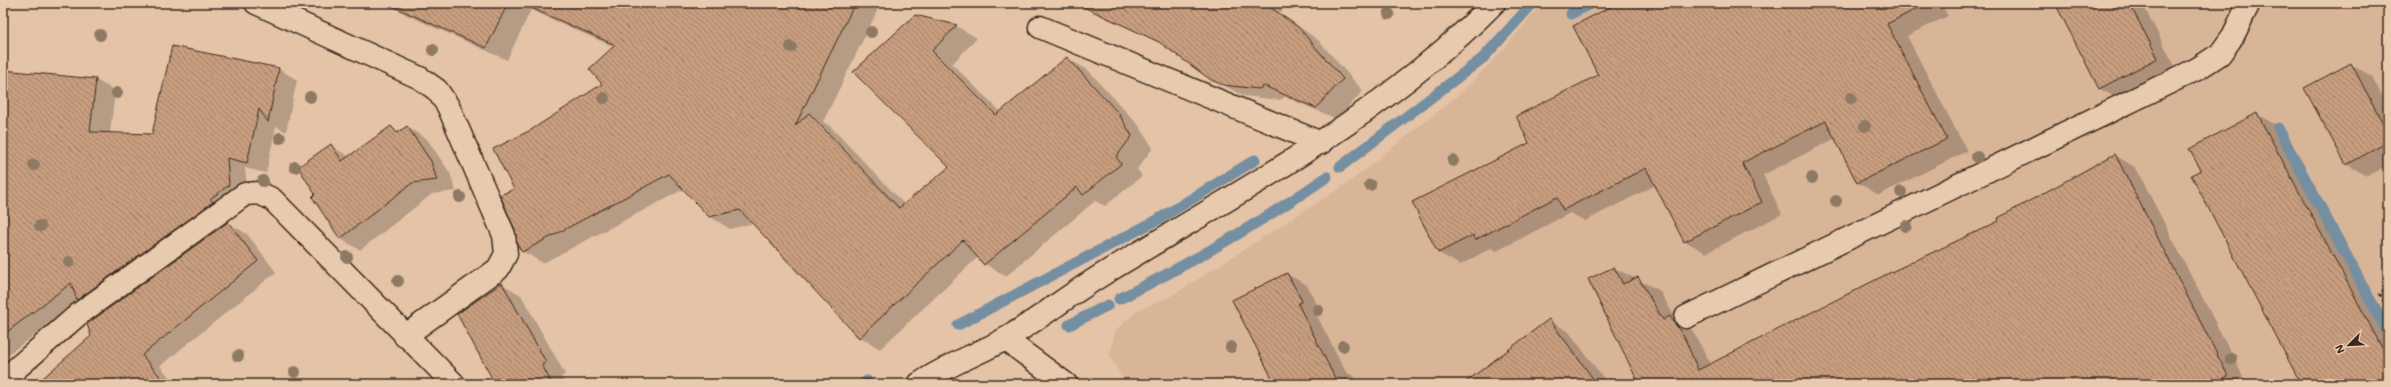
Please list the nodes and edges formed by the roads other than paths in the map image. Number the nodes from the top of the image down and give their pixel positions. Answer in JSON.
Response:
{"nodes":[{"id":1,"x":256,"y":3,"type":"edge"},
{"id":2,"x":1494,"y":3,"type":"edge"},
{"id":3,"x":2249,"y":3,"type":"edge"},
{"id":4,"x":1040,"y":27,"type":"dead end"},
{"id":5,"x":1321,"y":143,"type":"junction"},
{"id":6,"x":1686,"y":317,"type":"dead end"},
{"id":7,"x":405,"y":336,"type":"junction"},
{"id":8,"x":1005,"y":339,"type":"junction"},
{"id":9,"x":3,"y":380,"type":"edge"},
{"id":10,"x":454,"y":384,"type":"edge"},
{"id":11,"x":919,"y":384,"type":"edge"},
{"id":12,"x":1066,"y":384,"type":"edge"}],
"edges":[{"from":1,"to":7,"type":"street"},
{"from":2,"to":5,"type":"street"},
{"from":3,"to":6,"type":"street"},
{"from":4,"to":5,"type":"street"},
{"from":5,"to":8,"type":"street"},
{"from":7,"to":9,"type":"street"},
{"from":7,"to":10,"type":"street"},
{"from":8,"to":11,"type":"street"},
{"from":8,"to":12,"type":"street"}]}
